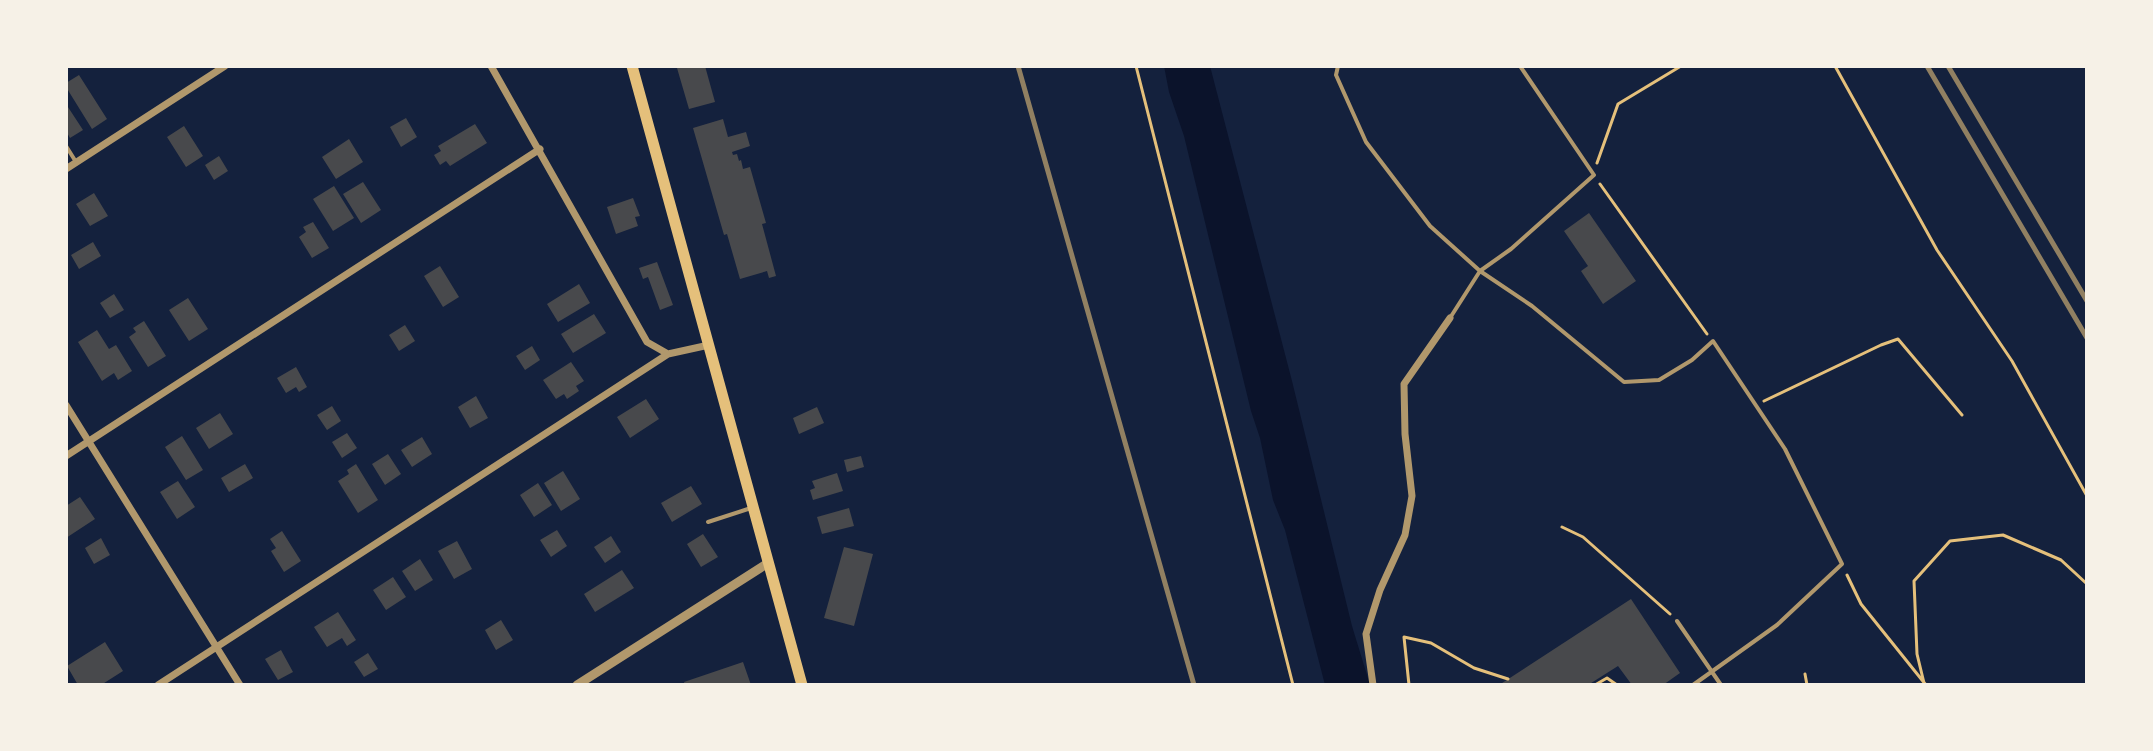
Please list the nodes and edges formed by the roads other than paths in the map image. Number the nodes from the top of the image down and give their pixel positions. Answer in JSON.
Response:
{"nodes":[{"id":1,"x":225,"y":66,"type":"edge"},
{"id":2,"x":491,"y":66,"type":"edge"},
{"id":3,"x":632,"y":66,"type":"edge"},
{"id":4,"x":1338,"y":66,"type":"edge"},
{"id":5,"x":1520,"y":66,"type":"edge"},
{"id":6,"x":66,"y":146,"type":"edge"},
{"id":7,"x":540,"y":149,"type":"junction"},
{"id":8,"x":76,"y":162,"type":"junction"},
{"id":9,"x":66,"y":169,"type":"edge"},
{"id":10,"x":1480,"y":271,"type":"junction"},
{"id":11,"x":1450,"y":318,"type":"joint"},
{"id":12,"x":709,"y":345,"type":"junction"},
{"id":13,"x":668,"y":354,"type":"junction"},
{"id":14,"x":66,"y":405,"type":"edge"},
{"id":15,"x":89,"y":441,"type":"junction"},
{"id":16,"x":66,"y":456,"type":"edge"},
{"id":17,"x":753,"y":508,"type":"junction"},
{"id":18,"x":708,"y":522,"type":"dead end"},
{"id":19,"x":768,"y":563,"type":"junction"},
{"id":20,"x":1677,"y":621,"type":"road end"},
{"id":21,"x":217,"y":647,"type":"junction"},
{"id":22,"x":1712,"y":673,"type":"junction"},
{"id":23,"x":158,"y":685,"type":"edge"},
{"id":24,"x":240,"y":685,"type":"edge"},
{"id":25,"x":577,"y":685,"type":"edge"},
{"id":26,"x":802,"y":685,"type":"edge"},
{"id":27,"x":1373,"y":685,"type":"edge"},
{"id":28,"x":1693,"y":685,"type":"edge"},
{"id":29,"x":1721,"y":685,"type":"edge"}],
"edges":[{"from":1,"to":8,"type":"street"},
{"from":2,"to":7,"type":"street"},
{"from":3,"to":12,"type":"main road"},
{"from":4,"to":10,"type":"lane"},
{"from":5,"to":10,"type":"lane"},
{"from":6,"to":8,"type":"lane"},
{"from":7,"to":13,"type":"street"},
{"from":7,"to":15,"type":"street"},
{"from":8,"to":9,"type":"street"},
{"from":10,"to":11,"type":"lane"},
{"from":10,"to":22,"type":"lane"},
{"from":11,"to":27,"type":"street"},
{"from":12,"to":13,"type":"street"},
{"from":12,"to":17,"type":"main road"},
{"from":13,"to":21,"type":"street"},
{"from":14,"to":15,"type":"street"},
{"from":15,"to":16,"type":"street"},
{"from":15,"to":21,"type":"street"},
{"from":17,"to":18,"type":"lane"},
{"from":17,"to":19,"type":"main road"},
{"from":19,"to":25,"type":"street"},
{"from":19,"to":26,"type":"main road"},
{"from":20,"to":22,"type":"lane"},
{"from":21,"to":23,"type":"street"},
{"from":21,"to":24,"type":"street"},
{"from":22,"to":28,"type":"lane"},
{"from":22,"to":29,"type":"lane"}]}
